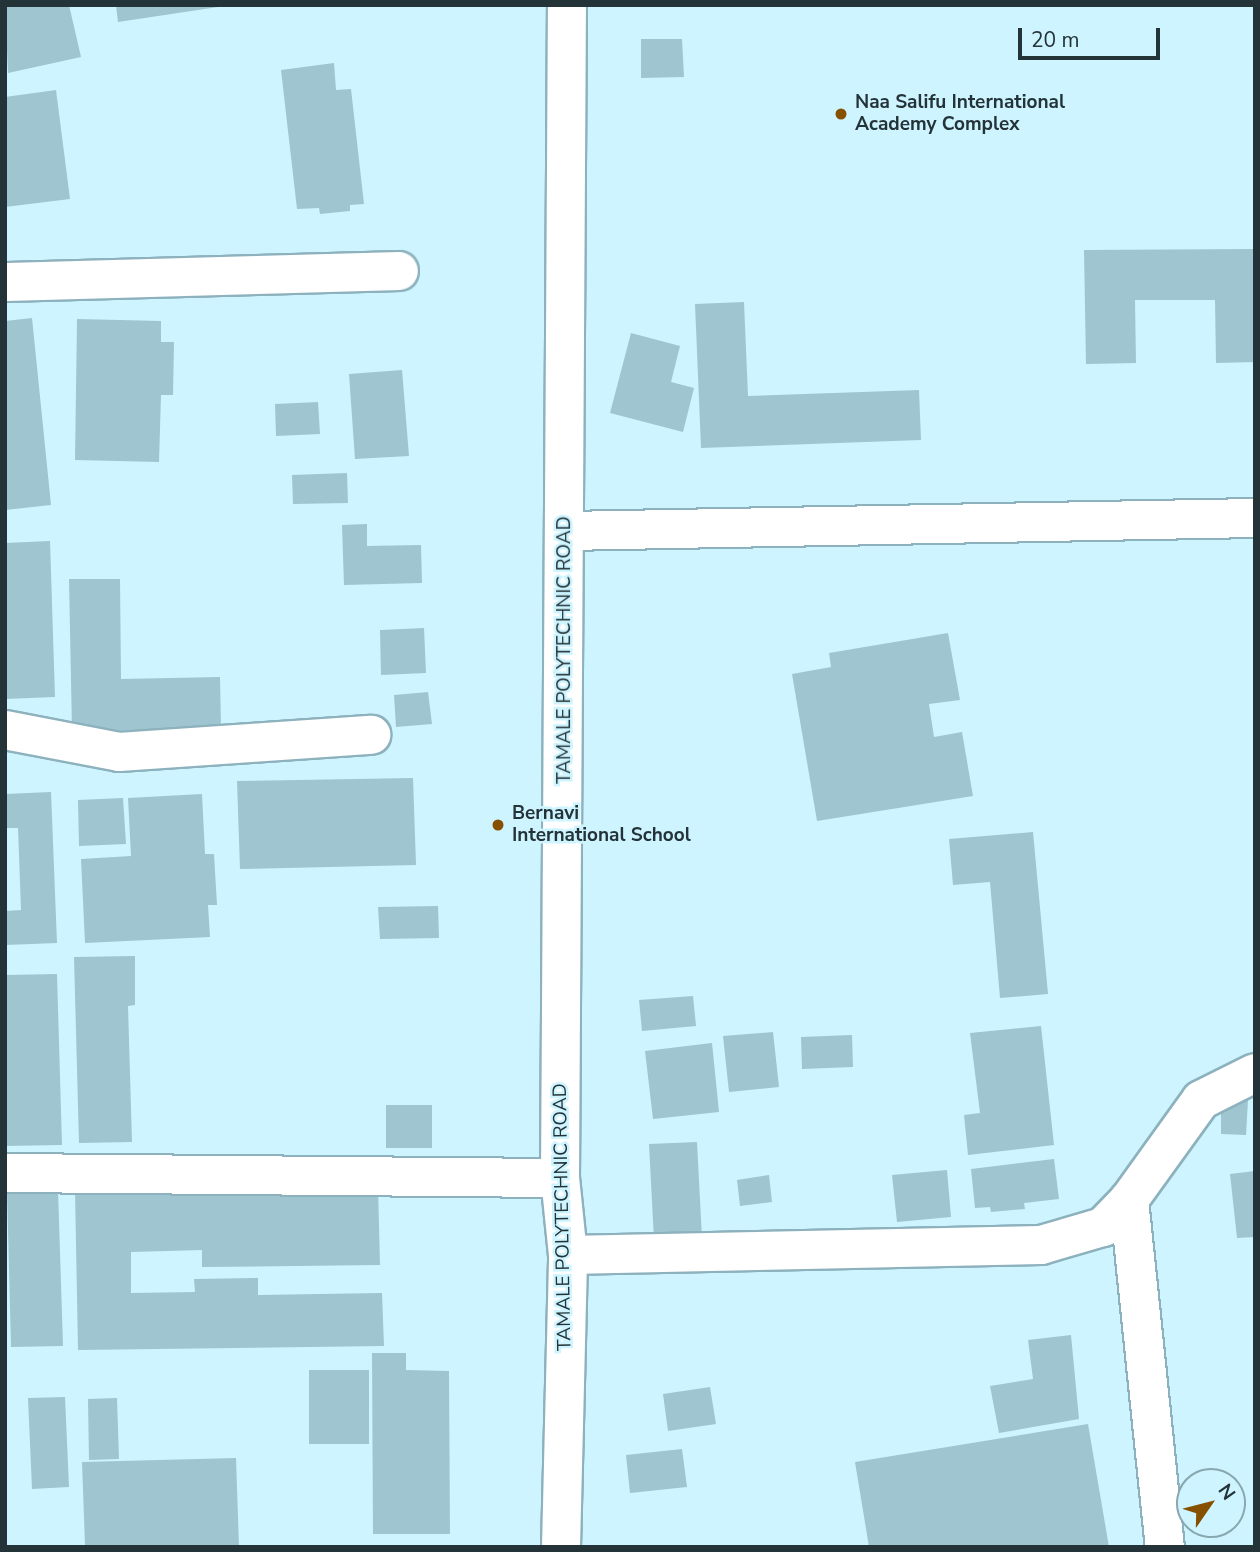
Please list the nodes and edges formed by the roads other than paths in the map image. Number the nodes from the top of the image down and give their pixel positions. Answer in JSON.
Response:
{"nodes":[{"id":1,"x":567,"y":5,"type":"edge"},
{"id":2,"x":399,"y":271,"type":"dead end"},
{"id":3,"x":5,"y":282,"type":"edge"},
{"id":4,"x":1255,"y":518,"type":"edge"},
{"id":5,"x":566,"y":531,"type":"junction"},
{"id":6,"x":5,"y":730,"type":"edge"},
{"id":7,"x":371,"y":735,"type":"dead end"},
{"id":8,"x":1255,"y":1073,"type":"edge"},
{"id":9,"x":5,"y":1173,"type":"edge"},
{"id":10,"x":560,"y":1178,"type":"junction"},
{"id":11,"x":1129,"y":1200,"type":"junction"},
{"id":12,"x":568,"y":1255,"type":"junction"},
{"id":13,"x":561,"y":1547,"type":"edge"},
{"id":14,"x":1165,"y":1547,"type":"edge"}],
"edges":[{"from":1,"to":5,"type":"street","name":"TAMALE POLYTECHNIC ROAD"},
{"from":2,"to":3,"type":"street"},
{"from":4,"to":5,"type":"street"},
{"from":5,"to":10,"type":"street","name":"TAMALE POLYTECHNIC ROAD"},
{"from":6,"to":7,"type":"street"},
{"from":8,"to":11,"type":"street"},
{"from":9,"to":10,"type":"street"},
{"from":10,"to":12,"type":"street","name":"TAMALE POLYTECHNIC ROAD"},
{"from":11,"to":12,"type":"street"},
{"from":11,"to":14,"type":"street"},
{"from":12,"to":13,"type":"street","name":"TAMALE POLYTECHNIC ROAD"}]}
